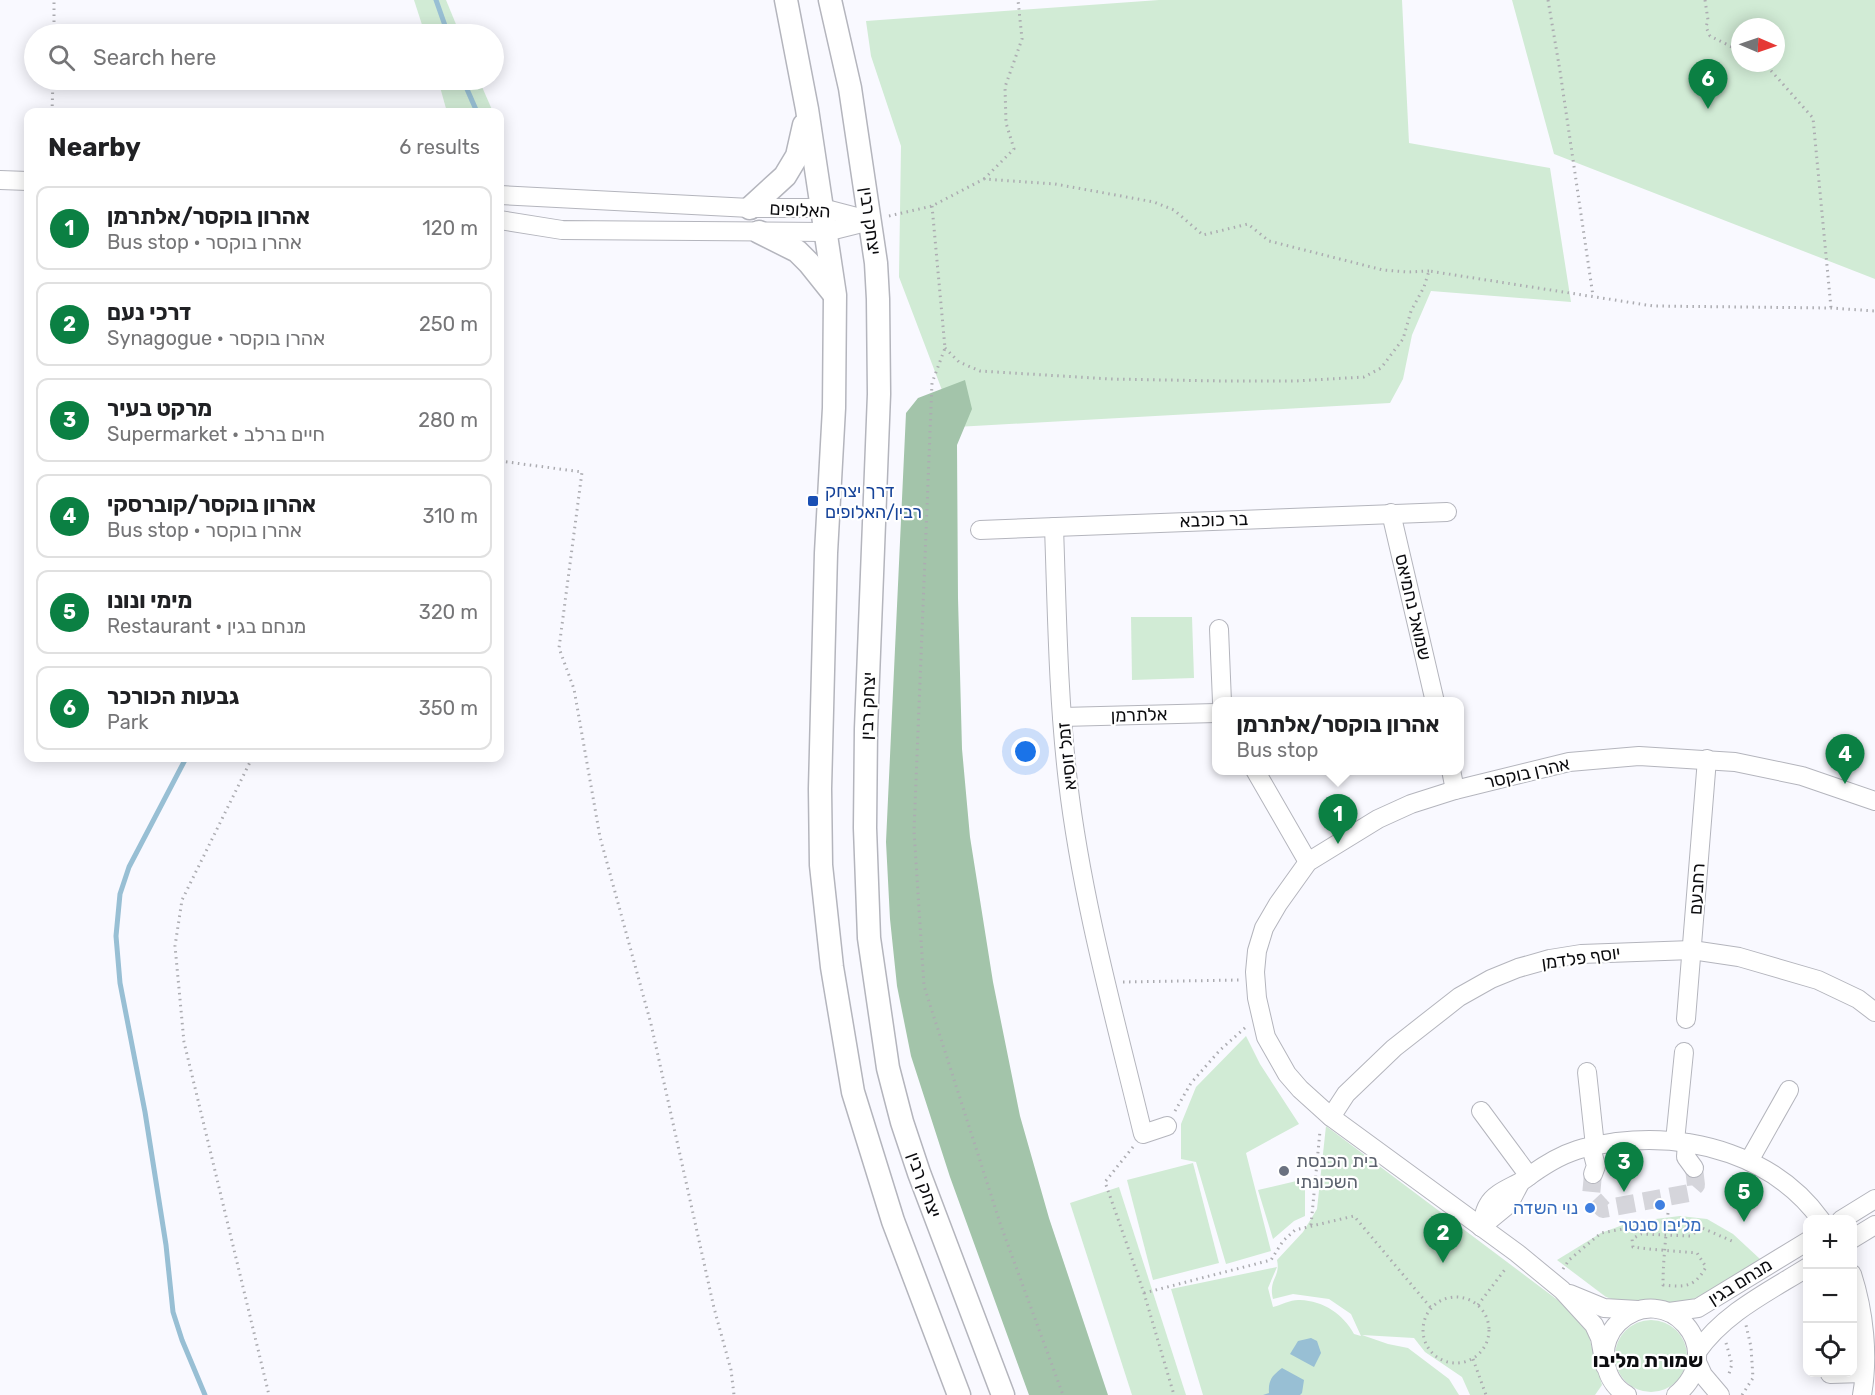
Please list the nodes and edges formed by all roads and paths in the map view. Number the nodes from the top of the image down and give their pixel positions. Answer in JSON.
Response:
{"nodes":[{"id":1,"x":54,"y":0,"type":"edge"},
{"id":2,"x":786,"y":0,"type":"edge"},
{"id":3,"x":830,"y":0,"type":"edge"},
{"id":4,"x":1018,"y":0,"type":"edge"},
{"id":5,"x":1548,"y":0,"type":"edge"},
{"id":6,"x":1705,"y":0,"type":"edge"},
{"id":7,"x":54,"y":24,"type":"edge"},
{"id":8,"x":1731,"y":46,"type":"edge"},
{"id":9,"x":1771,"y":72,"type":"edge"},
{"id":10,"x":53,"y":90,"type":"edge"},
{"id":11,"x":52,"y":108,"type":"edge"},
{"id":12,"x":807,"y":109,"type":"junction"},
{"id":13,"x":984,"y":179,"type":"junction"},
{"id":14,"x":0,"y":180,"type":"edge"},
{"id":15,"x":24,"y":181,"type":"edge"},
{"id":16,"x":504,"y":195,"type":"edge"},
{"id":17,"x":933,"y":206,"type":"junction"},
{"id":18,"x":750,"y":208,"type":"junction"},
{"id":19,"x":822,"y":208,"type":"junction"},
{"id":20,"x":504,"y":221,"type":"edge"},
{"id":21,"x":870,"y":221,"type":"junction"},
{"id":22,"x":759,"y":232,"type":"junction"},
{"id":23,"x":826,"y":232,"type":"junction"},
{"id":24,"x":1429,"y":271,"type":"junction"},
{"id":25,"x":835,"y":295,"type":"junction"},
{"id":26,"x":1593,"y":296,"type":"junction"},
{"id":27,"x":1831,"y":308,"type":"junction"},
{"id":28,"x":1875,"y":311,"type":"edge"},
{"id":29,"x":945,"y":348,"type":"junction"},
{"id":30,"x":504,"y":461,"type":"edge"},
{"id":31,"x":1447,"y":512,"type":"dead end"},
{"id":32,"x":1391,"y":513,"type":"junction"},
{"id":33,"x":1054,"y":526,"type":"junction"},
{"id":34,"x":980,"y":530,"type":"dead end"},
{"id":35,"x":1219,"y":629,"type":"dead end"},
{"id":36,"x":1222,"y":697,"type":"edge"},
{"id":37,"x":1434,"y":697,"type":"edge"},
{"id":38,"x":1212,"y":713,"type":"edge"},
{"id":39,"x":1062,"y":717,"type":"junction"},
{"id":40,"x":1707,"y":759,"type":"junction"},
{"id":41,"x":250,"y":762,"type":"edge"},
{"id":42,"x":1258,"y":775,"type":"edge"},
{"id":43,"x":1452,"y":775,"type":"edge"},
{"id":44,"x":1455,"y":790,"type":"junction"},
{"id":45,"x":1875,"y":801,"type":"edge"},
{"id":46,"x":1308,"y":862,"type":"junction"},
{"id":47,"x":1692,"y":950,"type":"junction"},
{"id":48,"x":1256,"y":979,"type":"junction"},
{"id":49,"x":1106,"y":983,"type":"junction"},
{"id":50,"x":1875,"y":1012,"type":"edge"},
{"id":51,"x":1261,"y":1015,"type":"junction"},
{"id":52,"x":1686,"y":1019,"type":"dead end"},
{"id":53,"x":1684,"y":1052,"type":"dead end"},
{"id":54,"x":1587,"y":1072,"type":"dead end"},
{"id":55,"x":1789,"y":1090,"type":"dead end"},
{"id":56,"x":1481,"y":1111,"type":"dead end"},
{"id":57,"x":1326,"y":1113,"type":"junction"},
{"id":58,"x":1167,"y":1126,"type":"joint"},
{"id":59,"x":1143,"y":1134,"type":"junction"},
{"id":60,"x":1681,"y":1142,"type":"junction"},
{"id":61,"x":1593,"y":1146,"type":"junction"},
{"id":62,"x":1749,"y":1161,"type":"junction"},
{"id":63,"x":1694,"y":1168,"type":"tunnel mouth"},
{"id":64,"x":1593,"y":1174,"type":"tunnel mouth"},
{"id":65,"x":1525,"y":1178,"type":"junction"},
{"id":66,"x":1875,"y":1199,"type":"edge"},
{"id":67,"x":1668,"y":1213,"type":"dead end"},
{"id":68,"x":1818,"y":1215,"type":"edge"},
{"id":69,"x":1849,"y":1215,"type":"edge"},
{"id":70,"x":1667,"y":1222,"type":"junction"},
{"id":71,"x":1311,"y":1225,"type":"junction"},
{"id":72,"x":1875,"y":1225,"type":"edge"},
{"id":73,"x":1481,"y":1227,"type":"junction"},
{"id":74,"x":1702,"y":1228,"type":"junction"},
{"id":75,"x":1666,"y":1234,"type":"junction"},
{"id":76,"x":1857,"y":1236,"type":"edge"},
{"id":77,"x":1732,"y":1241,"type":"dead end"},
{"id":78,"x":1803,"y":1243,"type":"edge"},
{"id":79,"x":1664,"y":1250,"type":"junction"},
{"id":80,"x":1517,"y":1253,"type":"junction"},
{"id":81,"x":1569,"y":1260,"type":"dead end"},
{"id":82,"x":1805,"y":1269,"type":"edge"},
{"id":83,"x":1857,"y":1288,"type":"edge"},
{"id":84,"x":1562,"y":1290,"type":"junction"},
{"id":85,"x":1144,"y":1293,"type":"junction"},
{"id":86,"x":1478,"y":1305,"type":"junction"},
{"id":87,"x":1431,"y":1308,"type":"junction"},
{"id":88,"x":1743,"y":1308,"type":"junction"},
{"id":89,"x":1640,"y":1310,"type":"junction"},
{"id":90,"x":1669,"y":1312,"type":"junction"},
{"id":91,"x":1869,"y":1334,"type":"edge"},
{"id":92,"x":1697,"y":1357,"type":"junction"},
{"id":93,"x":1473,"y":1359,"type":"junction"},
{"id":94,"x":1857,"y":1373,"type":"edge"},
{"id":95,"x":1864,"y":1373,"type":"junction"},
{"id":96,"x":1607,"y":1381,"type":"edge"},
{"id":97,"x":269,"y":1395,"type":"edge"},
{"id":98,"x":735,"y":1395,"type":"edge"},
{"id":99,"x":959,"y":1395,"type":"edge"},
{"id":100,"x":1003,"y":1395,"type":"edge"},
{"id":101,"x":1063,"y":1395,"type":"edge"},
{"id":102,"x":1174,"y":1395,"type":"edge"},
{"id":103,"x":1486,"y":1395,"type":"edge"},
{"id":104,"x":1627,"y":1395,"type":"edge"},
{"id":105,"x":1676,"y":1395,"type":"edge"},
{"id":106,"x":1720,"y":1395,"type":"edge"},
{"id":107,"x":1742,"y":1395,"type":"edge"},
{"id":108,"x":1862,"y":1395,"type":"edge"}],
"edges":[{"from":1,"to":7,"type":"path"},
{"from":2,"to":12,"type":"main road"},
{"from":3,"to":21,"type":"main road","name":"יצחק רבין"},
{"from":4,"to":13,"type":"path"},
{"from":5,"to":26,"type":"path"},
{"from":6,"to":8,"type":"path"},
{"from":9,"to":27,"type":"path"},
{"from":10,"to":11,"type":"path"},
{"from":12,"to":18,"type":"main road"},
{"from":12,"to":19,"type":"main road"},
{"from":13,"to":17,"type":"path"},
{"from":13,"to":24,"type":"path"},
{"from":14,"to":15,"type":"street"},
{"from":16,"to":18,"type":"street","name":"האלופים"},
{"from":17,"to":21,"type":"path"},
{"from":17,"to":29,"type":"path"},
{"from":18,"to":19,"type":"street","name":"האלופים"},
{"from":19,"to":21,"type":"street","name":"האלופים"},
{"from":19,"to":23,"type":"main road"},
{"from":20,"to":22,"type":"street","name":"האלופים"},
{"from":21,"to":23,"type":"street","name":"האלופים"},
{"from":21,"to":100,"type":"main road","name":"יצחק רבין"},
{"from":22,"to":23,"type":"street","name":"האלופים"},
{"from":22,"to":25,"type":"main road"},
{"from":23,"to":25,"type":"main road"},
{"from":24,"to":26,"type":"path"},
{"from":24,"to":29,"type":"path"},
{"from":25,"to":99,"type":"main road"},
{"from":26,"to":27,"type":"path"},
{"from":27,"to":28,"type":"path"},
{"from":29,"to":101,"type":"path"},
{"from":30,"to":98,"type":"path"},
{"from":31,"to":32,"type":"street","name":"בר כוכבא"},
{"from":32,"to":33,"type":"street","name":"בר כוכבא"},
{"from":32,"to":37,"type":"street","name":"שמואל נחמיאס"},
{"from":33,"to":34,"type":"street","name":"בר כוכבא"},
{"from":33,"to":39,"type":"street","name":"זמל זוסיא"},
{"from":35,"to":36,"type":"street"},
{"from":38,"to":39,"type":"street","name":"אלתרמן"},
{"from":39,"to":49,"type":"street","name":"זמל זוסיא"},
{"from":40,"to":44,"type":"street","name":"אהרן בוקסר"},
{"from":40,"to":45,"type":"street","name":"אהרן בוקסר"},
{"from":40,"to":47,"type":"street","name":"רחבעם"},
{"from":41,"to":97,"type":"path"},
{"from":42,"to":46,"type":"street"},
{"from":43,"to":44,"type":"street"},
{"from":44,"to":46,"type":"street","name":"אהרן בוקסר"},
{"from":46,"to":48,"type":"street","name":"אהרן בוקסר"},
{"from":47,"to":50,"type":"street","name":"יוסף פלדמן"},
{"from":47,"to":52,"type":"street","name":"רחבעם"},
{"from":47,"to":57,"type":"street","name":"יוסף פלדמן"},
{"from":48,"to":49,"type":"path"},
{"from":48,"to":51,"type":"street","name":"אהרן בוקסר"},
{"from":49,"to":59,"type":"street","name":"זמל זוסיא"},
{"from":51,"to":57,"type":"street","name":"אהרן בוקסר"},
{"from":51,"to":58,"type":"path"},
{"from":53,"to":60,"type":"street"},
{"from":54,"to":61,"type":"street"},
{"from":55,"to":62,"type":"street"},
{"from":56,"to":65,"type":"street"},
{"from":57,"to":71,"type":"path"},
{"from":57,"to":73,"type":"street","name":"אהרן בוקסר"},
{"from":58,"to":59,"type":"street"},
{"from":59,"to":85,"type":"path"},
{"from":60,"to":61,"type":"street"},
{"from":60,"to":62,"type":"street"},
{"from":60,"to":63,"type":"street"},
{"from":61,"to":64,"type":"street"},
{"from":61,"to":65,"type":"street"},
{"from":62,"to":68,"type":"street"},
{"from":65,"to":73,"type":"street"},
{"from":66,"to":69,"type":"street"},
{"from":67,"to":70,"type":"path"},
{"from":70,"to":74,"type":"path"},
{"from":70,"to":75,"type":"path"},
{"from":70,"to":81,"type":"path"},
{"from":71,"to":85,"type":"path"},
{"from":71,"to":87,"type":"path"},
{"from":72,"to":76,"type":"street"},
{"from":73,"to":80,"type":"street","name":"אהרן בוקסר"},
{"from":74,"to":75,"type":"path"},
{"from":74,"to":77,"type":"path"},
{"from":75,"to":79,"type":"path"},
{"from":75,"to":79,"type":"path"},
{"from":78,"to":90,"type":"street","name":"מנחם בגין"},
{"from":79,"to":79,"type":"path"},
{"from":80,"to":84,"type":"street","name":"אהרן בוקסר"},
{"from":80,"to":86,"type":"path"},
{"from":82,"to":88,"type":"street","name":"מנחם בגין"},
{"from":83,"to":91,"type":"street"},
{"from":84,"to":89,"type":"street","name":"אהרן בוקסר"},
{"from":84,"to":96,"type":"street","name":"אהרן בוקסר"},
{"from":85,"to":102,"type":"path"},
{"from":86,"to":87,"type":"path"},
{"from":86,"to":93,"type":"path"},
{"from":87,"to":93,"type":"path"},
{"from":88,"to":92,"type":"street","name":"מנחם בגין"},
{"from":88,"to":107,"type":"path"},
{"from":89,"to":90,"type":"street","name":"מנחם בגין"},
{"from":89,"to":96,"type":"street"},
{"from":90,"to":92,"type":"street"},
{"from":91,"to":95,"type":"street"},
{"from":92,"to":105,"type":"street","name":"מנחם בגין"},
{"from":92,"to":106,"type":"street"},
{"from":93,"to":103,"type":"path"},
{"from":94,"to":95,"type":"street"},
{"from":95,"to":108,"type":"street"},
{"from":96,"to":104,"type":"street"}]}
